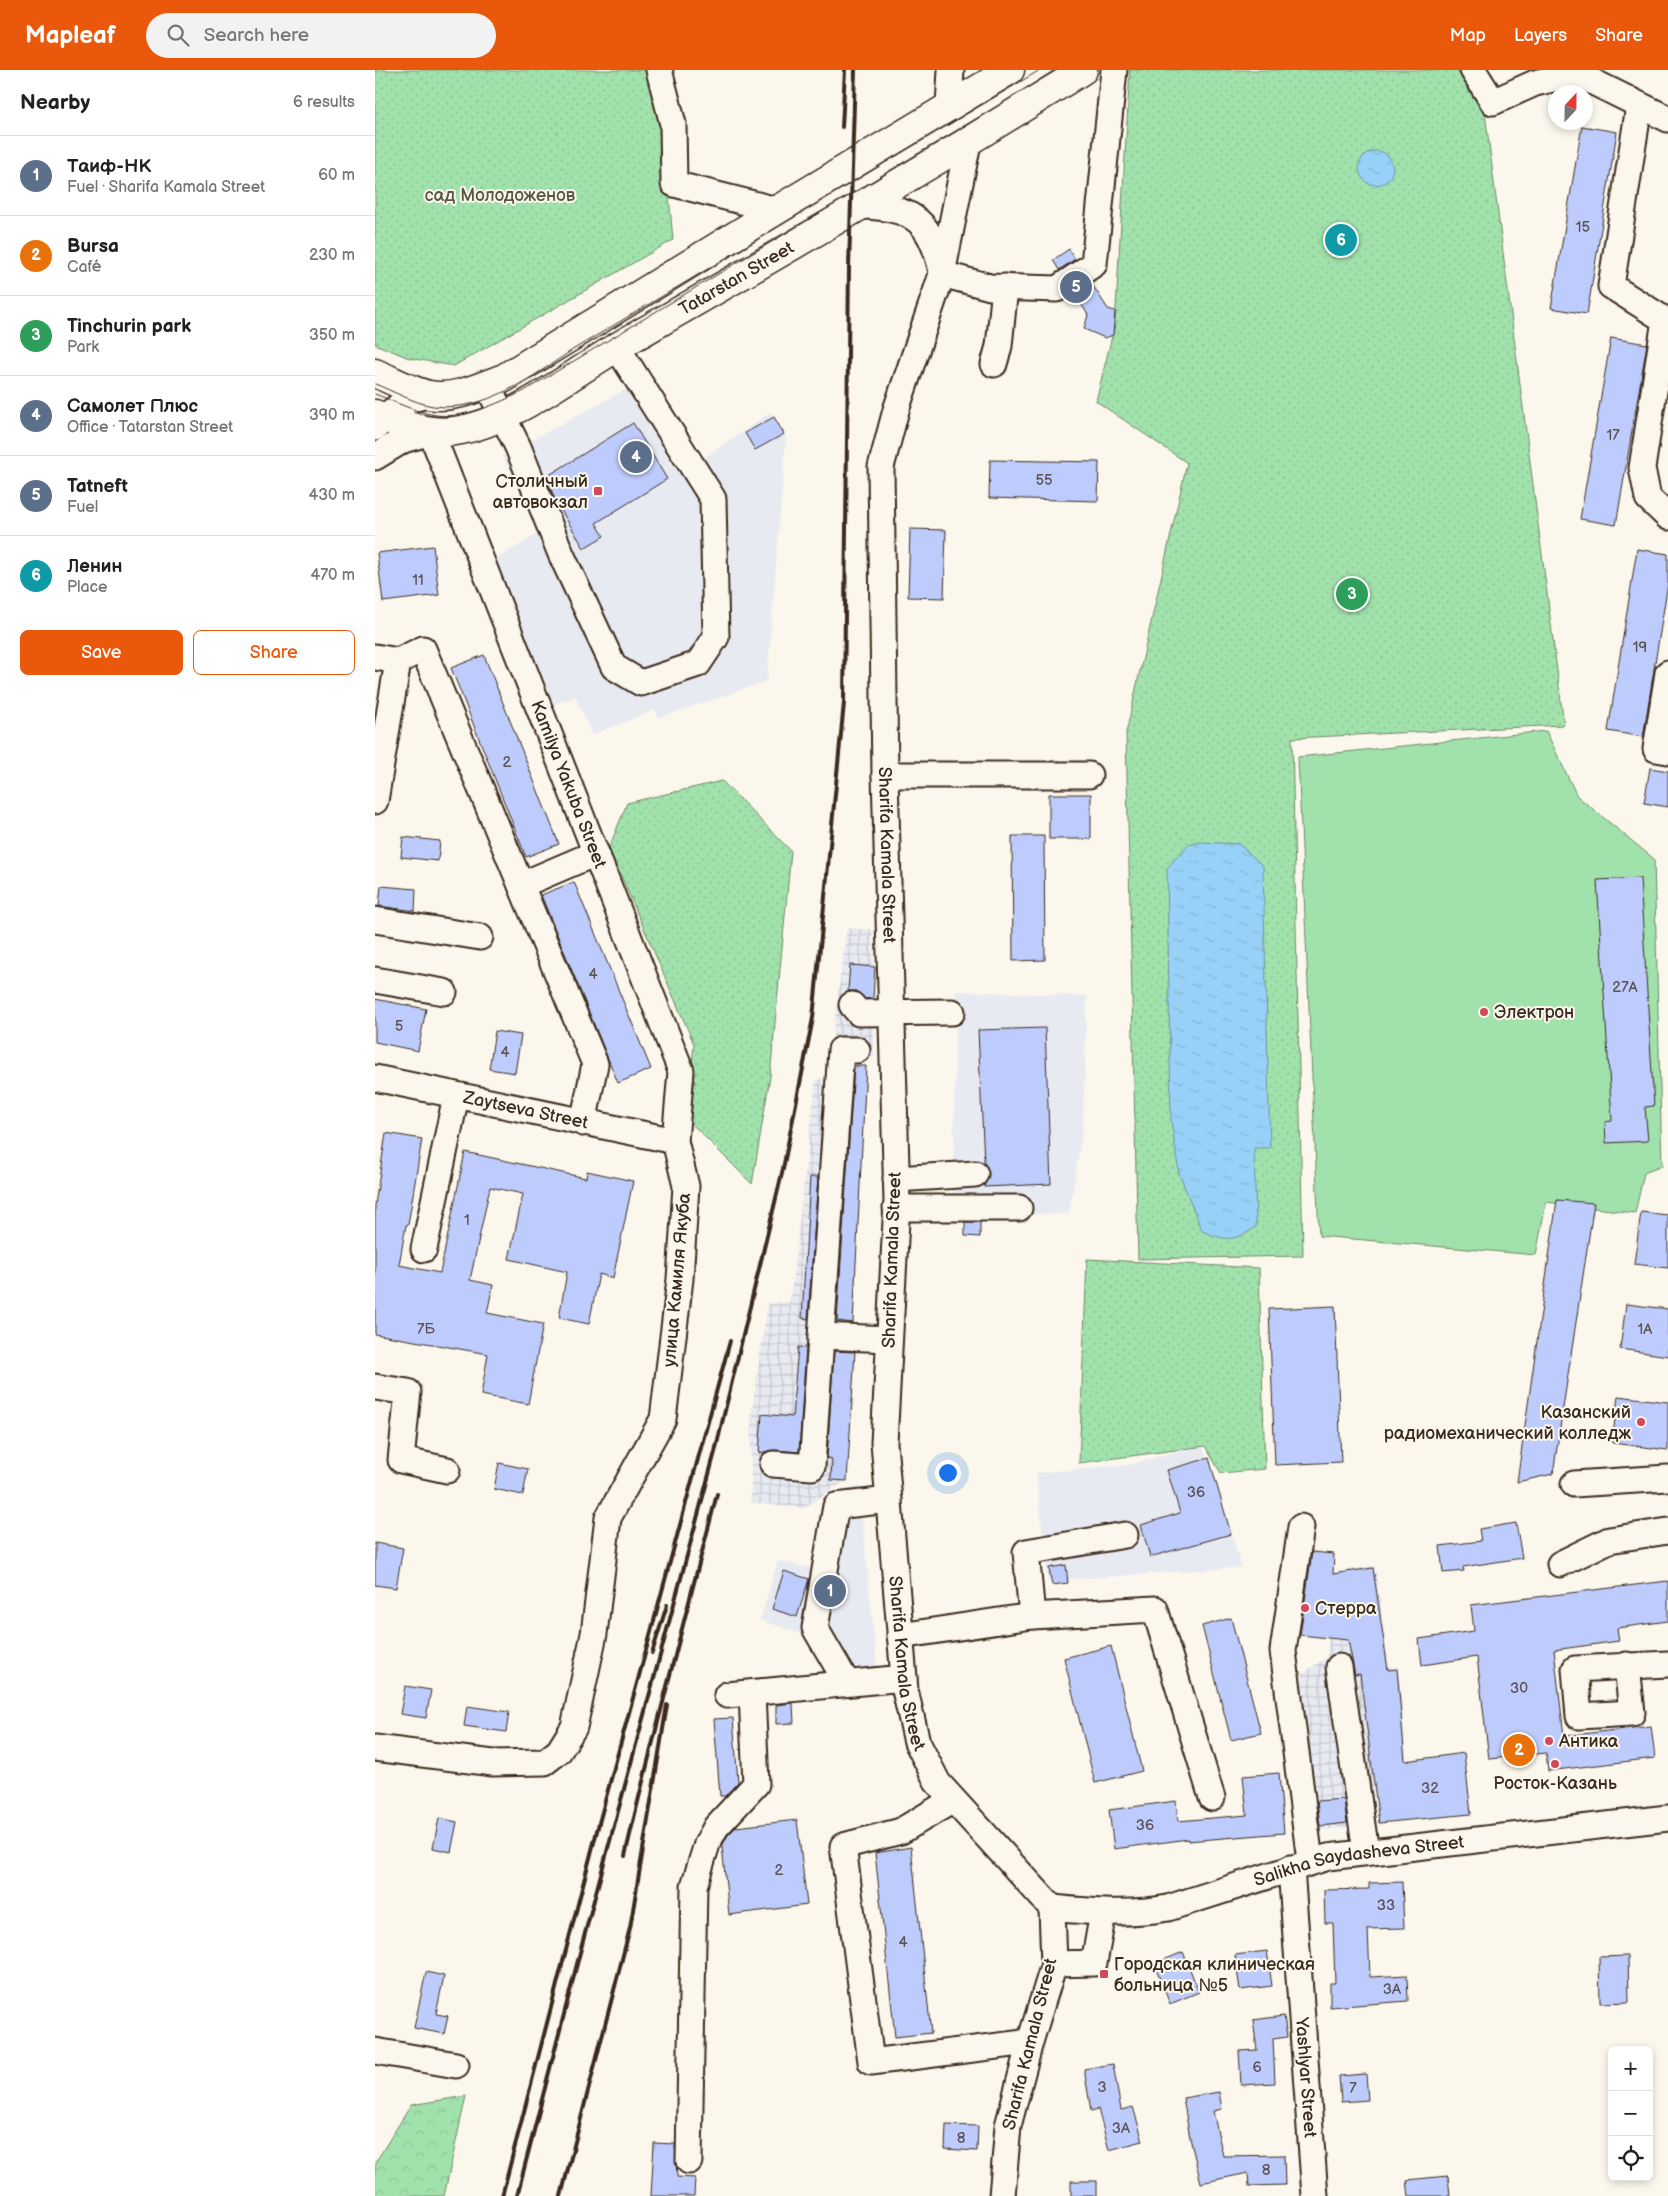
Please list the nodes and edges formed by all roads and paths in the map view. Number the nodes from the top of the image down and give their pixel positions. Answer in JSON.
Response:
{"nodes":[{"id":1,"x":659,"y":70,"type":"edge"},
{"id":2,"x":951,"y":70,"type":"edge"},
{"id":3,"x":1083,"y":70,"type":"edge"},
{"id":4,"x":1114,"y":70,"type":"edge"},
{"id":5,"x":1473,"y":70,"type":"edge"},
{"id":6,"x":1007,"y":71,"type":"edge"},
{"id":7,"x":1596,"y":74,"type":"edge"},
{"id":8,"x":949,"y":106,"type":"junction"},
{"id":9,"x":1639,"y":106,"type":"junction"},
{"id":10,"x":1668,"y":119,"type":"edge"},
{"id":11,"x":968,"y":143,"type":"junction"},
{"id":12,"x":864,"y":206,"type":"junction"},
{"id":13,"x":777,"y":210,"type":"junction"},
{"id":14,"x":943,"y":274,"type":"junction"},
{"id":15,"x":1005,"y":287,"type":"junction"},
{"id":16,"x":1666,"y":317,"type":"edge"},
{"id":17,"x":617,"y":347,"type":"junction"},
{"id":18,"x":993,"y":364,"type":"dead end"},
{"id":19,"x":375,"y":373,"type":"edge"},
{"id":20,"x":487,"y":384,"type":"junction"},
{"id":21,"x":427,"y":395,"type":"junction"},
{"id":22,"x":503,"y":417,"type":"junction"},
{"id":23,"x":378,"y":420,"type":"edge"},
{"id":24,"x":431,"y":432,"type":"junction"},
{"id":25,"x":375,"y":457,"type":"edge"},
{"id":26,"x":1668,"y":517,"type":"edge"},
{"id":27,"x":386,"y":659,"type":"edge"},
{"id":28,"x":1668,"y":673,"type":"edge"},
{"id":29,"x":1668,"y":752,"type":"edge"},
{"id":30,"x":885,"y":775,"type":"junction"},
{"id":31,"x":1089,"y":775,"type":"dead end"},
{"id":32,"x":375,"y":801,"type":"edge"},
{"id":33,"x":596,"y":853,"type":"junction"},
{"id":34,"x":521,"y":885,"type":"junction"},
{"id":35,"x":375,"y":920,"type":"edge"},
{"id":36,"x":480,"y":937,"type":"dead end"},
{"id":37,"x":375,"y":980,"type":"edge"},
{"id":38,"x":444,"y":992,"type":"dead end"},
{"id":39,"x":852,"y":1005,"type":"dead end"},
{"id":40,"x":952,"y":1012,"type":"dead end"},
{"id":41,"x":892,"y":1014,"type":"junction"},
{"id":42,"x":857,"y":1050,"type":"dead end"},
{"id":43,"x":375,"y":1078,"type":"edge"},
{"id":44,"x":457,"y":1096,"type":"junction"},
{"id":45,"x":583,"y":1123,"type":"junction"},
{"id":46,"x":675,"y":1141,"type":"junction"},
{"id":47,"x":975,"y":1174,"type":"dead end"},
{"id":48,"x":896,"y":1179,"type":"junction"},
{"id":49,"x":897,"y":1208,"type":"junction"},
{"id":50,"x":1019,"y":1208,"type":"dead end"},
{"id":51,"x":424,"y":1249,"type":"dead end"},
{"id":52,"x":821,"y":1336,"type":"junction"},
{"id":53,"x":889,"y":1339,"type":"junction"},
{"id":54,"x":375,"y":1386,"type":"edge"},
{"id":55,"x":773,"y":1464,"type":"dead end"},
{"id":56,"x":447,"y":1470,"type":"dead end"},
{"id":57,"x":1668,"y":1478,"type":"edge"},
{"id":58,"x":1573,"y":1484,"type":"dead end"},
{"id":59,"x":889,"y":1500,"type":"junction"},
{"id":60,"x":1301,"y":1527,"type":"dead end"},
{"id":61,"x":1668,"y":1531,"type":"edge"},
{"id":62,"x":1125,"y":1535,"type":"dead end"},
{"id":63,"x":1561,"y":1564,"type":"dead end"},
{"id":64,"x":1032,"y":1616,"type":"junction"},
{"id":65,"x":900,"y":1636,"type":"junction"},
{"id":66,"x":1668,"y":1664,"type":"edge"},
{"id":67,"x":1627,"y":1665,"type":"dead end"},
{"id":68,"x":1339,"y":1667,"type":"dead end"},
{"id":69,"x":904,"y":1678,"type":"junction"},
{"id":70,"x":847,"y":1684,"type":"junction"},
{"id":71,"x":752,"y":1693,"type":"junction"},
{"id":72,"x":727,"y":1696,"type":"dead end"},
{"id":73,"x":375,"y":1748,"type":"edge"},
{"id":74,"x":1212,"y":1798,"type":"dead end"},
{"id":75,"x":953,"y":1800,"type":"junction"},
{"id":76,"x":1668,"y":1818,"type":"edge"},
{"id":77,"x":1366,"y":1852,"type":"junction"},
{"id":78,"x":1300,"y":1865,"type":"junction"},
{"id":79,"x":1052,"y":1908,"type":"junction"},
{"id":80,"x":1103,"y":1913,"type":"junction"},
{"id":81,"x":1054,"y":1964,"type":"junction"},
{"id":82,"x":1030,"y":2042,"type":"junction"},
{"id":83,"x":375,"y":2052,"type":"edge"},
{"id":84,"x":456,"y":2065,"type":"dead end"},
{"id":85,"x":689,"y":2161,"type":"dead end"},
{"id":86,"x":1002,"y":2196,"type":"edge"},
{"id":87,"x":1315,"y":2196,"type":"edge"}],
"edges":[{"from":1,"to":13,"type":"street"},
{"from":2,"to":8,"type":"street"},
{"from":3,"to":11,"type":"main road","name":"Tatarstan Street"},
{"from":4,"to":15,"type":"street"},
{"from":5,"to":7,"type":"street"},
{"from":6,"to":8,"type":"main road","name":"Tatarstan Street"},
{"from":6,"to":11,"type":"main road"},
{"from":7,"to":9,"type":"street"},
{"from":8,"to":11,"type":"main road"},
{"from":8,"to":13,"type":"main road","name":"Tatarstan Street"},
{"from":9,"to":10,"type":"street"},
{"from":9,"to":16,"type":"street"},
{"from":11,"to":12,"type":"main road","name":"Tatarstan Street"},
{"from":11,"to":14,"type":"street","name":"Sharifa Kamala Street"},
{"from":12,"to":14,"type":"street"},
{"from":12,"to":17,"type":"main road","name":"Tatarstan Street"},
{"from":13,"to":20,"type":"main road","name":"Tatarstan Street"},
{"from":14,"to":15,"type":"street"},
{"from":14,"to":30,"type":"street","name":"Sharifa Kamala Street"},
{"from":15,"to":18,"type":"street"},
{"from":16,"to":26,"type":"street"},
{"from":17,"to":22,"type":"main road","name":"Tatarstan Street"},
{"from":17,"to":22,"type":"street"},
{"from":19,"to":21,"type":"main road","name":"Tatarstan Street"},
{"from":20,"to":21,"type":"main road","name":"Tatarstan Street"},
{"from":20,"to":22,"type":"street"},
{"from":21,"to":23,"type":"street"},
{"from":22,"to":24,"type":"main road","name":"Tatarstan Street"},
{"from":23,"to":24,"type":"main road","name":"Tatarstan Street"},
{"from":24,"to":25,"type":"street"},
{"from":24,"to":33,"type":"street","name":"Kamilya Yakuba Street"},
{"from":27,"to":32,"type":"street"},
{"from":27,"to":34,"type":"street"},
{"from":28,"to":29,"type":"street"},
{"from":30,"to":31,"type":"street"},
{"from":30,"to":41,"type":"street","name":"Sharifa Kamala Street"},
{"from":33,"to":34,"type":"street"},
{"from":33,"to":46,"type":"street","name":"Kamilya Yakuba Street"},
{"from":34,"to":45,"type":"street"},
{"from":35,"to":36,"type":"street"},
{"from":37,"to":38,"type":"street"},
{"from":39,"to":41,"type":"street"},
{"from":40,"to":41,"type":"street"},
{"from":41,"to":48,"type":"street","name":"Sharifa Kamala Street"},
{"from":42,"to":52,"type":"street"},
{"from":43,"to":44,"type":"street","name":"Zaytseva Street"},
{"from":44,"to":45,"type":"street","name":"Zaytseva Street"},
{"from":44,"to":51,"type":"street"},
{"from":45,"to":46,"type":"street","name":"Zaytseva Street"},
{"from":46,"to":73,"type":"street","name":"улица Камиля Якуба"},
{"from":47,"to":48,"type":"street"},
{"from":48,"to":49,"type":"street","name":"Sharifa Kamala Street"},
{"from":49,"to":50,"type":"street"},
{"from":49,"to":53,"type":"street","name":"Sharifa Kamala Street"},
{"from":52,"to":53,"type":"street"},
{"from":52,"to":55,"type":"street"},
{"from":53,"to":59,"type":"street","name":"Sharifa Kamala Street"},
{"from":54,"to":56,"type":"street"},
{"from":57,"to":58,"type":"street"},
{"from":59,"to":65,"type":"street","name":"Sharifa Kamala Street"},
{"from":59,"to":70,"type":"street"},
{"from":60,"to":78,"type":"street","name":"Yashlyar Street"},
{"from":61,"to":63,"type":"street"},
{"from":62,"to":64,"type":"street"},
{"from":64,"to":65,"type":"street"},
{"from":64,"to":74,"type":"street"},
{"from":65,"to":69,"type":"street","name":"Sharifa Kamala Street"},
{"from":66,"to":67,"type":"street"},
{"from":68,"to":77,"type":"street"},
{"from":69,"to":70,"type":"street"},
{"from":69,"to":75,"type":"street","name":"Sharifa Kamala Street"},
{"from":70,"to":71,"type":"street"},
{"from":71,"to":72,"type":"street"},
{"from":71,"to":85,"type":"street"},
{"from":75,"to":79,"type":"street","name":"Sharifa Kamala Street"},
{"from":75,"to":82,"type":"street"},
{"from":76,"to":77,"type":"street","name":"Salikha Saydasheva Street"},
{"from":77,"to":78,"type":"street","name":"Salikha Saydasheva Street"},
{"from":78,"to":80,"type":"street","name":"Salikha Saydasheva Street"},
{"from":78,"to":87,"type":"street","name":"Yashlyar Street"},
{"from":79,"to":80,"type":"street","name":"Salikha Saydasheva Street"},
{"from":79,"to":81,"type":"street","name":"Sharifa Kamala Street"},
{"from":80,"to":81,"type":"street"},
{"from":81,"to":82,"type":"street","name":"Sharifa Kamala Street"},
{"from":82,"to":86,"type":"street","name":"Sharifa Kamala Street"},
{"from":83,"to":84,"type":"street"}]}
